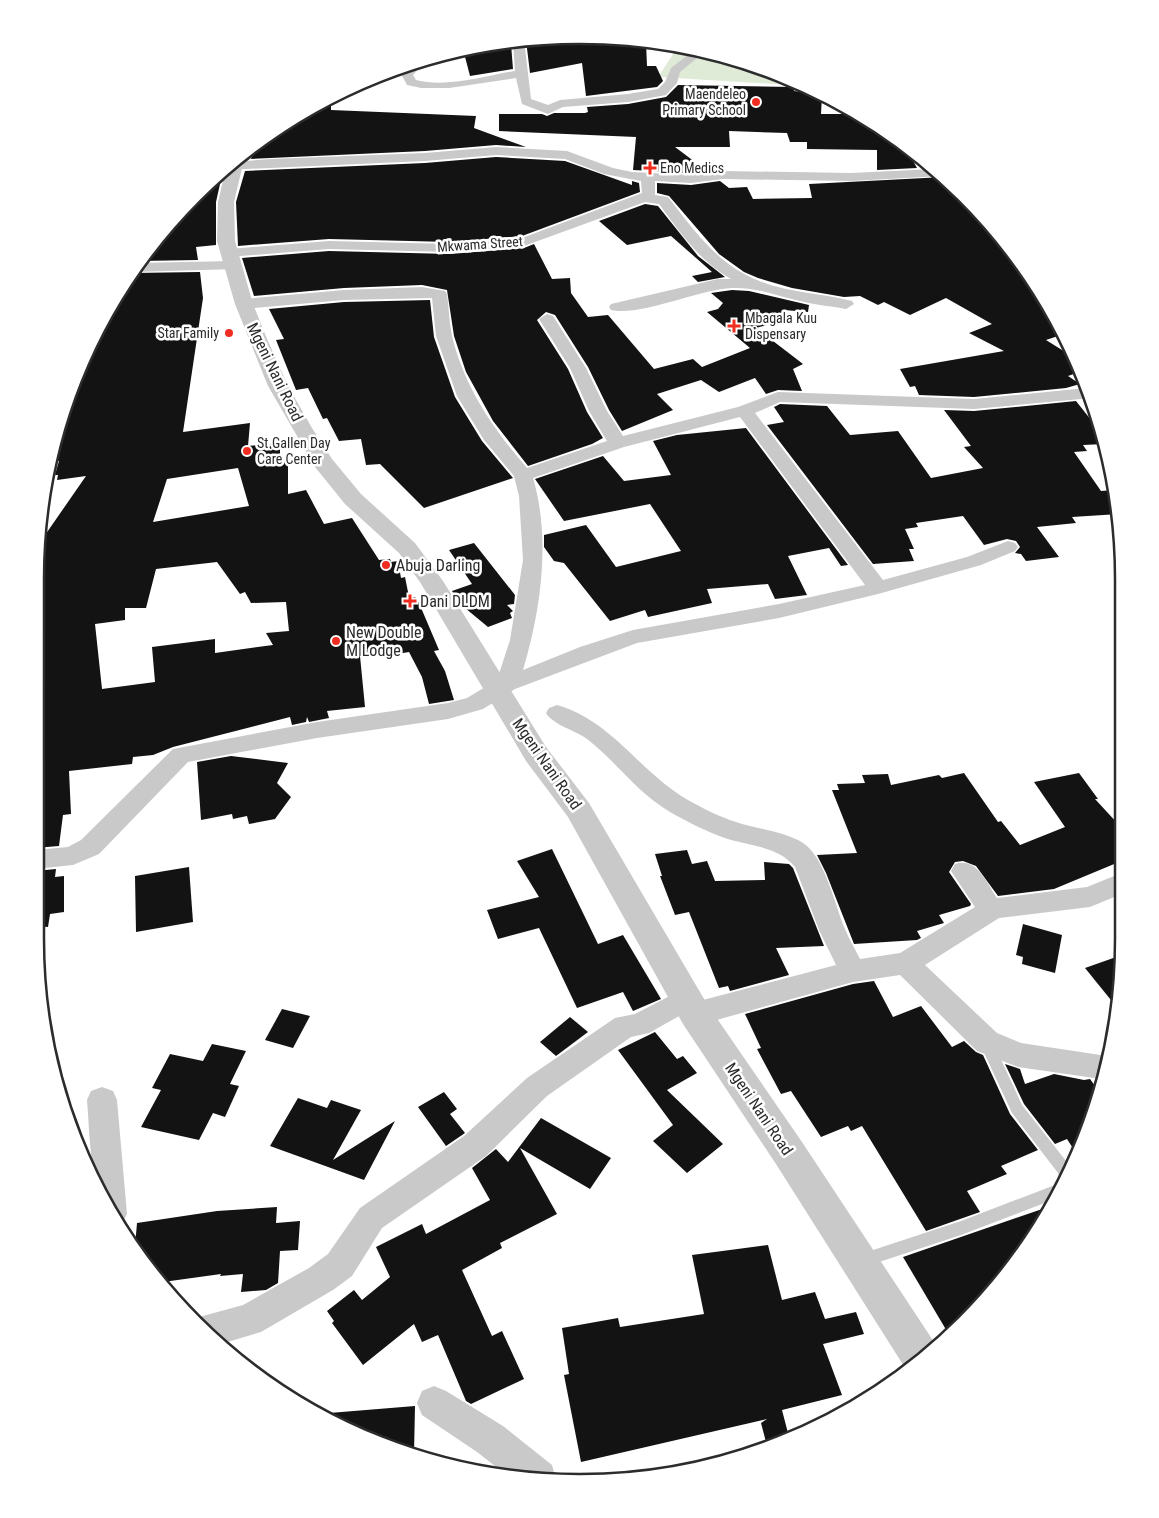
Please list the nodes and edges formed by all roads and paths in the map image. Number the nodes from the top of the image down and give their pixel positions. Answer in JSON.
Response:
{"nodes":[{"id":1,"x":520,"y":47,"type":"edge"},
{"id":2,"x":693,"y":56,"type":"edge"},
{"id":3,"x":409,"y":71,"type":"edge"},
{"id":4,"x":522,"y":73,"type":"junction"},
{"id":5,"x":242,"y":164,"type":"edge"},
{"id":6,"x":231,"y":172,"type":"edge"},
{"id":7,"x":929,"y":173,"type":"edge"},
{"id":8,"x":648,"y":177,"type":"junction"},
{"id":9,"x":644,"y":198,"type":"junction"},
{"id":10,"x":231,"y":259,"type":"junction"},
{"id":11,"x":144,"y":267,"type":"edge"},
{"id":12,"x":753,"y":284,"type":"junction"},
{"id":13,"x":244,"y":304,"type":"junction"},
{"id":14,"x":846,"y":304,"type":"dead end"},
{"id":15,"x":617,"y":308,"type":"dead end"},
{"id":16,"x":547,"y":319,"type":"dead end"},
{"id":17,"x":1082,"y":393,"type":"edge"},
{"id":18,"x":744,"y":411,"type":"junction"},
{"id":19,"x":618,"y":443,"type":"junction"},
{"id":20,"x":523,"y":475,"type":"junction"},
{"id":21,"x":1008,"y":547,"type":"dead end"},
{"id":22,"x":878,"y":588,"type":"junction"},
{"id":23,"x":503,"y":688,"type":"junction"},
{"id":24,"x":557,"y":712,"type":"dead end"},
{"id":25,"x":44,"y":859,"type":"edge"},
{"id":26,"x":964,"y":871,"type":"dead end"},
{"id":27,"x":1115,"y":886,"type":"edge"},
{"id":28,"x":991,"y":910,"type":"junction"},
{"id":29,"x":906,"y":963,"type":"junction"},
{"id":30,"x":853,"y":971,"type":"junction"},
{"id":31,"x":691,"y":1006,"type":"junction"},
{"id":32,"x":987,"y":1042,"type":"junction"},
{"id":33,"x":1099,"y":1067,"type":"edge"},
{"id":34,"x":102,"y":1100,"type":"dead end"},
{"id":35,"x":1063,"y":1168,"type":"edge"},
{"id":36,"x":109,"y":1194,"type":"edge"},
{"id":37,"x":1050,"y":1194,"type":"edge"},
{"id":38,"x":858,"y":1262,"type":"junction"},
{"id":39,"x":213,"y":1329,"type":"edge"},
{"id":40,"x":919,"y":1353,"type":"edge"},
{"id":41,"x":434,"y":1403,"type":"dead end"},
{"id":42,"x":531,"y":1472,"type":"edge"}],
"edges":[{"from":1,"to":4,"type":"street"},
{"from":2,"to":4,"type":"street"},
{"from":3,"to":4,"type":"street"},
{"from":5,"to":8,"type":"street"},
{"from":6,"to":10,"type":"street","name":"Mgeni Nani Road"},
{"from":7,"to":8,"type":"street"},
{"from":8,"to":9,"type":"street"},
{"from":9,"to":10,"type":"street","name":"Mkwama Street"},
{"from":9,"to":12,"type":"street"},
{"from":10,"to":11,"type":"street","name":"Mkwama Street"},
{"from":10,"to":13,"type":"street","name":"Mgeni Nani Road"},
{"from":12,"to":14,"type":"street"},
{"from":12,"to":15,"type":"street"},
{"from":13,"to":20,"type":"street"},
{"from":13,"to":23,"type":"street","name":"Mgeni Nani Road"},
{"from":16,"to":19,"type":"street"},
{"from":17,"to":18,"type":"street"},
{"from":18,"to":19,"type":"street"},
{"from":18,"to":22,"type":"street"},
{"from":19,"to":20,"type":"street"},
{"from":20,"to":23,"type":"street"},
{"from":21,"to":22,"type":"street"},
{"from":22,"to":23,"type":"street"},
{"from":23,"to":25,"type":"street"},
{"from":23,"to":31,"type":"street","name":"Mgeni Nani Road"},
{"from":24,"to":30,"type":"street"},
{"from":26,"to":28,"type":"street"},
{"from":27,"to":28,"type":"street"},
{"from":28,"to":29,"type":"street"},
{"from":29,"to":30,"type":"street"},
{"from":29,"to":32,"type":"street"},
{"from":30,"to":31,"type":"street"},
{"from":31,"to":38,"type":"street","name":"Mgeni Nani Road"},
{"from":31,"to":39,"type":"street"},
{"from":32,"to":33,"type":"street"},
{"from":32,"to":35,"type":"lane"},
{"from":34,"to":36,"type":"street"},
{"from":37,"to":38,"type":"lane"},
{"from":38,"to":40,"type":"street","name":"Mgeni Nani Road"},
{"from":41,"to":42,"type":"street"}]}
